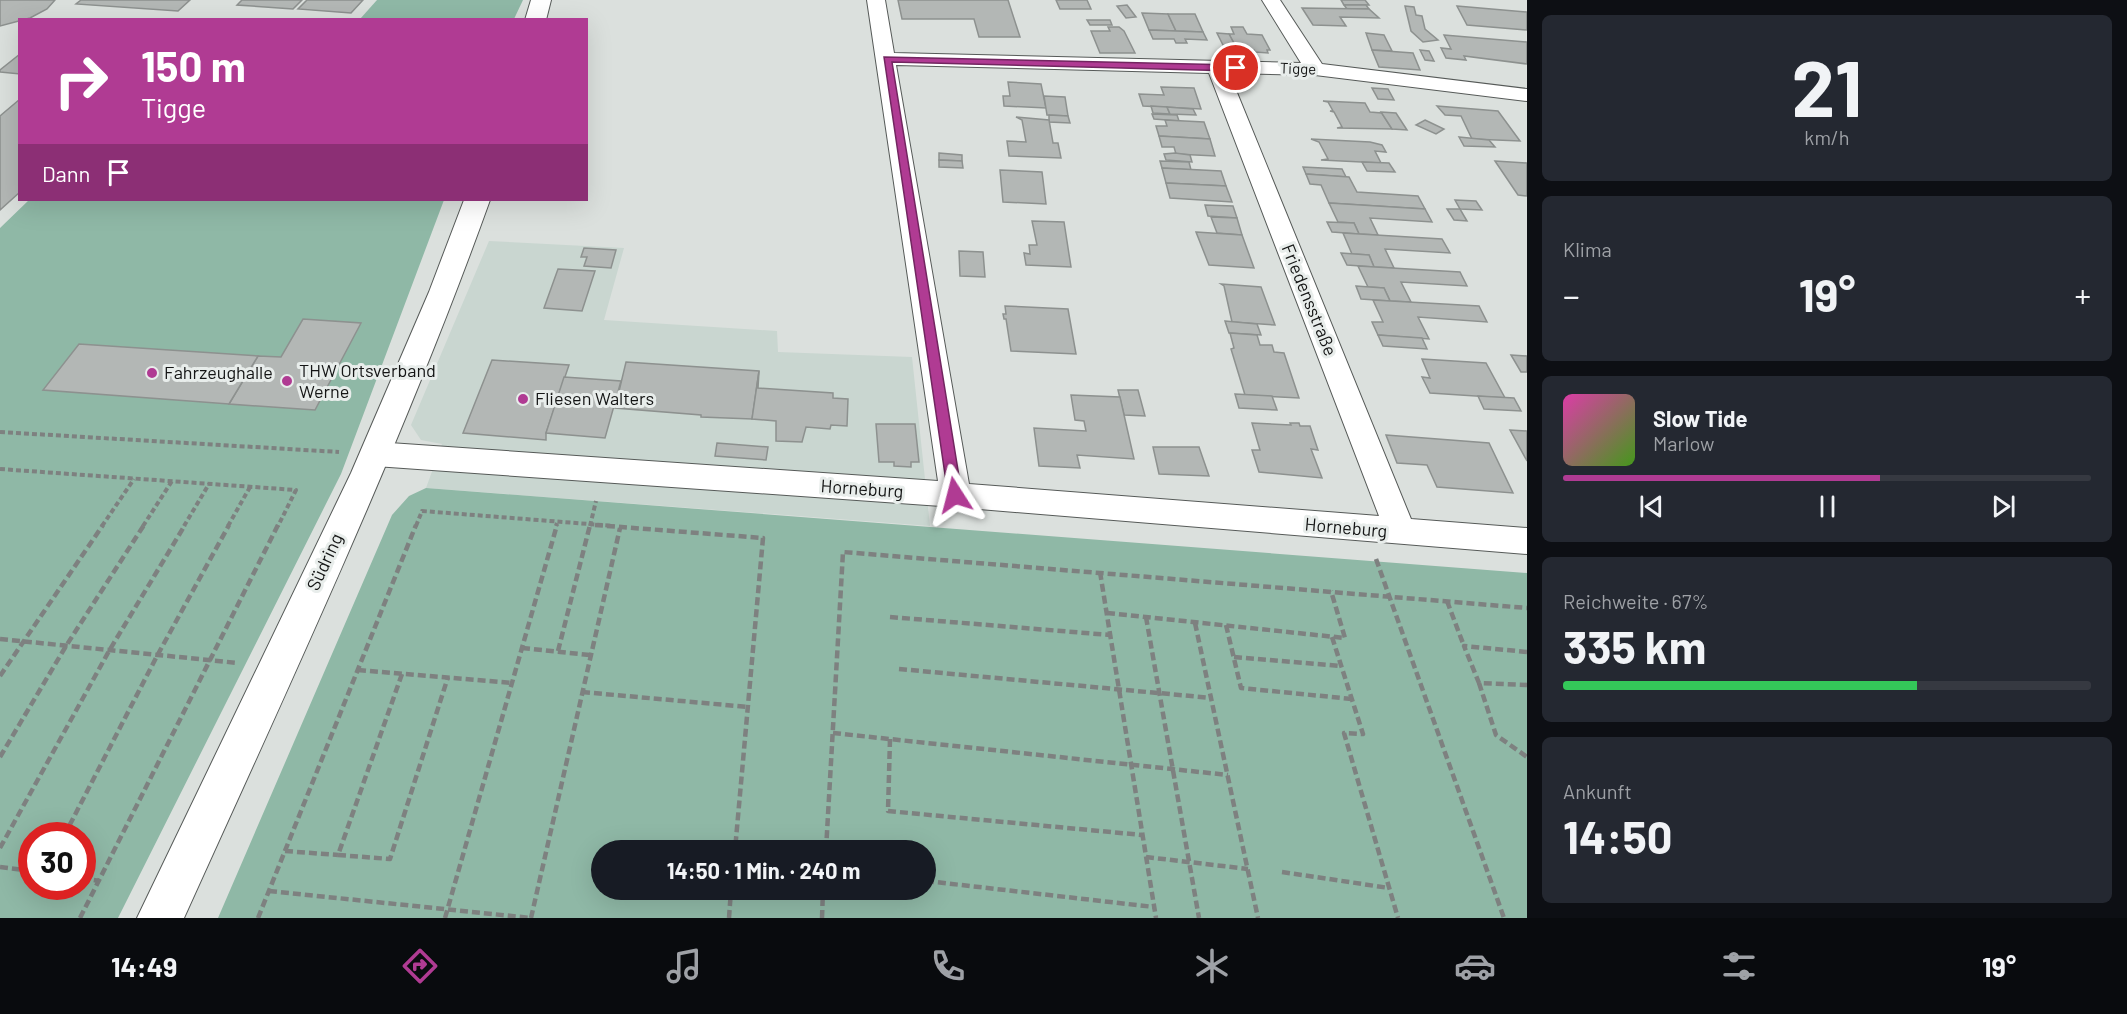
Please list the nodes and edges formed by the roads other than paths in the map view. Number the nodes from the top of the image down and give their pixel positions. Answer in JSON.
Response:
{"nodes":[{"id":1,"x":541,"y":0,"type":"edge"},
{"id":2,"x":876,"y":0,"type":"edge"},
{"id":3,"x":1270,"y":0,"type":"edge"},
{"id":4,"x":536,"y":18,"type":"edge"},
{"id":5,"x":887,"y":59,"type":"junction"},
{"id":6,"x":1217,"y":68,"type":"junction"},
{"id":7,"x":1315,"y":69,"type":"junction"},
{"id":8,"x":1527,"y":95,"type":"edge"},
{"id":9,"x":477,"y":201,"type":"edge"},
{"id":10,"x":375,"y":454,"type":"junction"},
{"id":11,"x":955,"y":495,"type":"junction"},
{"id":12,"x":1401,"y":532,"type":"junction"},
{"id":13,"x":1527,"y":541,"type":"edge"},
{"id":14,"x":160,"y":918,"type":"edge"}],
"edges":[{"from":1,"to":4,"type":"street"},
{"from":2,"to":5,"type":"street"},
{"from":3,"to":7,"type":"street"},
{"from":5,"to":6,"type":"street","name":"Tigge"},
{"from":5,"to":11,"type":"street"},
{"from":6,"to":7,"type":"street","name":"Tigge"},
{"from":6,"to":12,"type":"street","name":"Friedensstraße"},
{"from":7,"to":8,"type":"street","name":"Tigge"},
{"from":9,"to":10,"type":"street","name":"Südring"},
{"from":10,"to":11,"type":"street","name":"Horneburg"},
{"from":10,"to":14,"type":"street","name":"Südring"},
{"from":11,"to":12,"type":"street","name":"Horneburg"},
{"from":12,"to":13,"type":"street","name":"Horneburg"}]}
